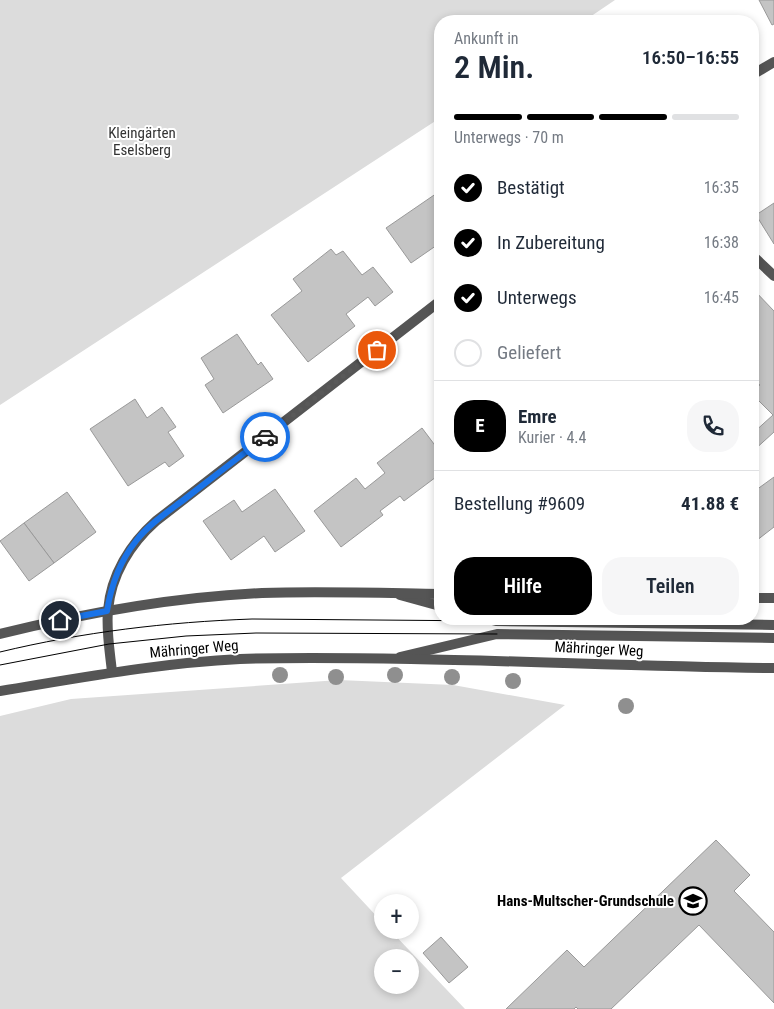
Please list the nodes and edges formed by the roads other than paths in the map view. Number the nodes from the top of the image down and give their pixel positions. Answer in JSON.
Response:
{"nodes":[{"id":1,"x":774,"y":62,"type":"edge"},
{"id":2,"x":759,"y":71,"type":"edge"},
{"id":3,"x":759,"y":262,"type":"edge"},
{"id":4,"x":774,"y":276,"type":"edge"},
{"id":5,"x":434,"y":306,"type":"edge"},
{"id":6,"x":390,"y":593,"type":"junction"},
{"id":7,"x":434,"y":594,"type":"edge"},
{"id":8,"x":759,"y":598,"type":"edge"},
{"id":9,"x":774,"y":598,"type":"edge"},
{"id":10,"x":434,"y":604,"type":"edge"},
{"id":11,"x":107,"y":611,"type":"junction"},
{"id":12,"x":759,"y":625,"type":"edge"},
{"id":13,"x":774,"y":625,"type":"edge"},
{"id":14,"x":0,"y":634,"type":"edge"},
{"id":15,"x":774,"y":638,"type":"edge"},
{"id":16,"x":392,"y":659,"type":"junction"},
{"id":17,"x":774,"y":668,"type":"edge"},
{"id":18,"x":112,"y":672,"type":"junction"},
{"id":19,"x":0,"y":690,"type":"edge"}],
"edges":[{"from":1,"to":2,"type":"street"},
{"from":3,"to":4,"type":"street"},
{"from":5,"to":11,"type":"street"},
{"from":6,"to":7,"type":"street"},
{"from":6,"to":10,"type":"street"},
{"from":6,"to":11,"type":"street"},
{"from":8,"to":9,"type":"street"},
{"from":11,"to":14,"type":"street"},
{"from":11,"to":18,"type":"street"},
{"from":12,"to":13,"type":"street"},
{"from":15,"to":16,"type":"street","name":"Mähringer Weg"},
{"from":16,"to":17,"type":"street","name":"Mähringer Weg"},
{"from":16,"to":18,"type":"street","name":"Mähringer Weg"},
{"from":18,"to":19,"type":"street","name":"Mähringer Weg"}]}
